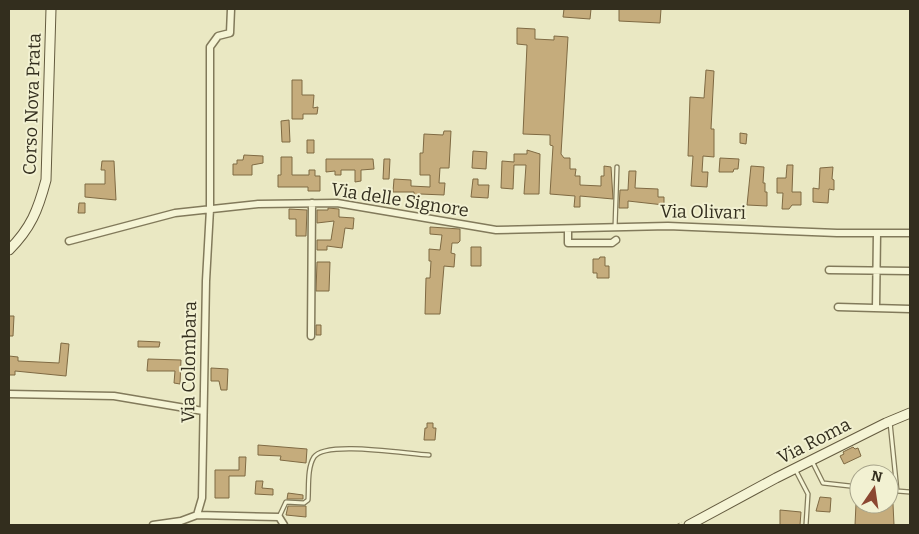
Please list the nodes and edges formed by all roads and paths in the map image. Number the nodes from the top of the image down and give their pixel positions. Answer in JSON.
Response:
{"nodes":[{"id":1,"x":51,"y":9,"type":"edge"},
{"id":2,"x":231,"y":9,"type":"edge"},
{"id":3,"x":617,"y":167,"type":"dead end"},
{"id":4,"x":312,"y":204,"type":"junction"},
{"id":5,"x":210,"y":209,"type":"junction"},
{"id":6,"x":615,"y":228,"type":"junction"},
{"id":7,"x":568,"y":229,"type":"junction"},
{"id":8,"x":496,"y":230,"type":"joint"},
{"id":9,"x":878,"y":233,"type":"junction"},
{"id":10,"x":910,"y":233,"type":"edge"},
{"id":11,"x":616,"y":240,"type":"dead end"},
{"id":12,"x":69,"y":241,"type":"dead end"},
{"id":13,"x":9,"y":250,"type":"edge"},
{"id":14,"x":829,"y":270,"type":"dead end"},
{"id":15,"x":877,"y":270,"type":"junction"},
{"id":16,"x":910,"y":271,"type":"edge"},
{"id":17,"x":838,"y":307,"type":"dead end"},
{"id":18,"x":876,"y":308,"type":"junction"},
{"id":19,"x":910,"y":308,"type":"edge"},
{"id":20,"x":311,"y":336,"type":"dead end"},
{"id":21,"x":9,"y":394,"type":"edge"},
{"id":22,"x":204,"y":411,"type":"junction"},
{"id":23,"x":910,"y":413,"type":"edge"},
{"id":24,"x":890,"y":421,"type":"junction"},
{"id":25,"x":429,"y":454,"type":"dead end"},
{"id":26,"x":811,"y":460,"type":"junction"},
{"id":27,"x":894,"y":464,"type":"edge"},
{"id":28,"x":795,"y":468,"type":"junction"},
{"id":29,"x":849,"y":486,"type":"edge"},
{"id":30,"x":197,"y":515,"type":"junction"},
{"id":31,"x":280,"y":517,"type":"junction"},
{"id":32,"x":153,"y":525,"type":"edge"},
{"id":33,"x":284,"y":525,"type":"edge"},
{"id":34,"x":688,"y":525,"type":"edge"},
{"id":35,"x":806,"y":525,"type":"edge"}],
"edges":[{"from":1,"to":13,"type":"main road","name":"Corso Nova Prata"},
{"from":2,"to":5,"type":"street","name":"Via Colombara"},
{"from":3,"to":6,"type":"lane"},
{"from":4,"to":5,"type":"street","name":"Via delle Signore"},
{"from":4,"to":8,"type":"street","name":"Via delle Signore"},
{"from":4,"to":20,"type":"street"},
{"from":5,"to":12,"type":"street","name":"Via delle Signore"},
{"from":5,"to":22,"type":"street","name":"Via Colombara"},
{"from":6,"to":7,"type":"street","name":"Via Olivari"},
{"from":6,"to":9,"type":"street","name":"Via Olivari"},
{"from":7,"to":8,"type":"street","name":"Via Olivari"},
{"from":7,"to":11,"type":"street"},
{"from":9,"to":10,"type":"street","name":"Via Olivari"},
{"from":9,"to":15,"type":"street"},
{"from":14,"to":15,"type":"street"},
{"from":15,"to":16,"type":"street"},
{"from":15,"to":18,"type":"street"},
{"from":17,"to":18,"type":"street"},
{"from":18,"to":19,"type":"street"},
{"from":21,"to":22,"type":"street"},
{"from":22,"to":30,"type":"street","name":"Via Colombara"},
{"from":23,"to":24,"type":"main road","name":"Via Roma"},
{"from":24,"to":26,"type":"main road","name":"Via Roma"},
{"from":24,"to":27,"type":"lane"},
{"from":25,"to":31,"type":"lane"},
{"from":26,"to":28,"type":"main road","name":"Via Roma"},
{"from":26,"to":29,"type":"lane"},
{"from":28,"to":34,"type":"main road","name":"Via Roma"},
{"from":28,"to":35,"type":"lane"},
{"from":30,"to":31,"type":"street"},
{"from":30,"to":32,"type":"street"},
{"from":31,"to":33,"type":"street"}]}
